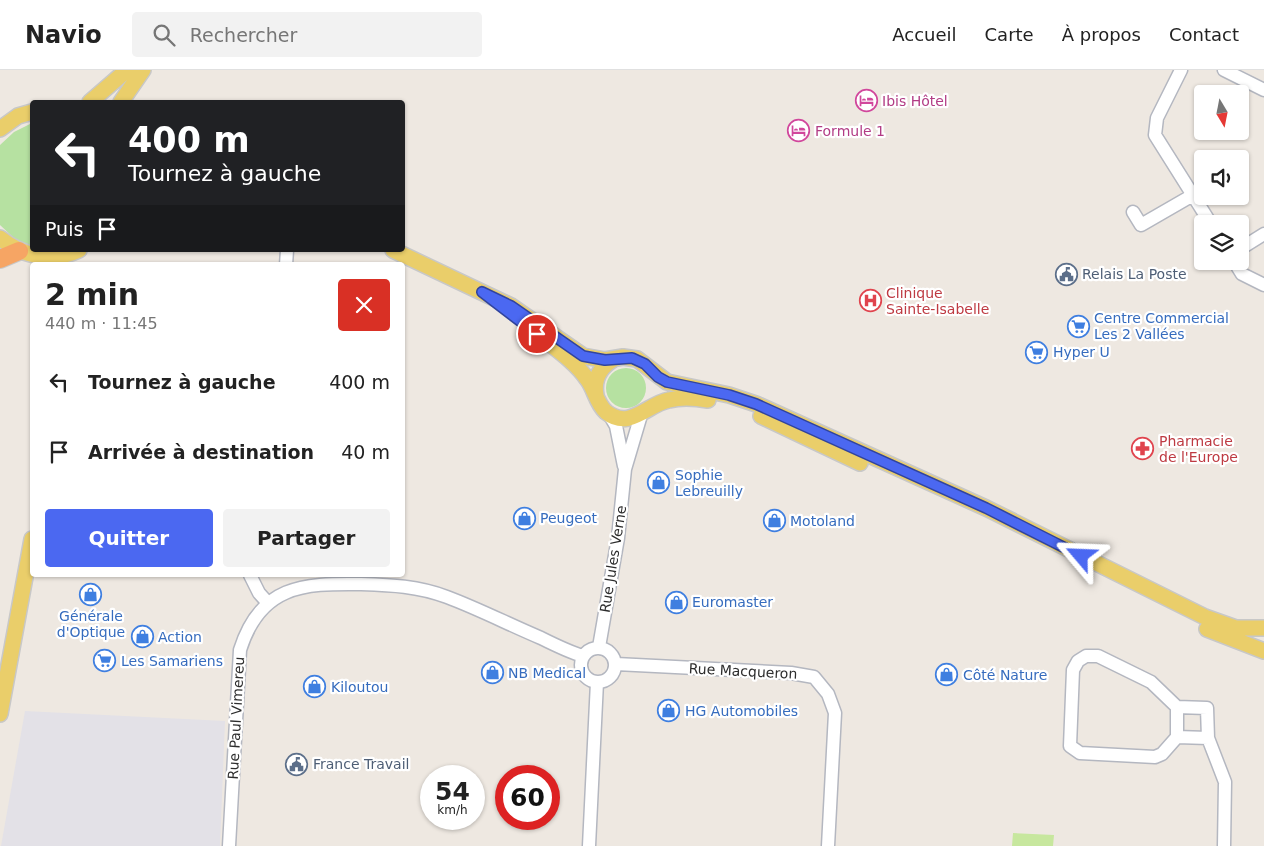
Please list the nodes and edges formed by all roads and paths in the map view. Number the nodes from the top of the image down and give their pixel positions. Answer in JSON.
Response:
{"nodes":[{"id":1,"x":127,"y":70,"type":"edge"},
{"id":2,"x":143,"y":70,"type":"edge"},
{"id":3,"x":1181,"y":70,"type":"edge"},
{"id":4,"x":1224,"y":70,"type":"edge"},
{"id":5,"x":1264,"y":90,"type":"edge"},
{"id":6,"x":92,"y":100,"type":"edge"},
{"id":7,"x":123,"y":100,"type":"edge"},
{"id":8,"x":0,"y":113,"type":"edge"},
{"id":9,"x":25,"y":114,"type":"edge"},
{"id":10,"x":0,"y":129,"type":"edge"},
{"id":11,"x":1193,"y":195,"type":"junction"},
{"id":12,"x":1133,"y":212,"type":"dead end"},
{"id":13,"x":1205,"y":215,"type":"edge"},
{"id":14,"x":1264,"y":234,"type":"edge"},
{"id":15,"x":0,"y":238,"type":"edge"},
{"id":16,"x":1249,"y":243,"type":"edge"},
{"id":17,"x":19,"y":251,"type":"junction"},
{"id":18,"x":397,"y":252,"type":"edge"},
{"id":19,"x":76,"y":256,"type":"edge"},
{"id":20,"x":0,"y":259,"type":"edge"},
{"id":21,"x":38,"y":260,"type":"edge"},
{"id":22,"x":1240,"y":270,"type":"edge"},
{"id":23,"x":1264,"y":285,"type":"edge"},
{"id":24,"x":482,"y":292,"type":"junction"},
{"id":25,"x":614,"y":359,"type":"junction"},
{"id":26,"x":652,"y":370,"type":"junction"},
{"id":27,"x":596,"y":395,"type":"junction"},
{"id":28,"x":645,"y":411,"type":"junction"},
{"id":29,"x":609,"y":414,"type":"junction"},
{"id":30,"x":624,"y":469,"type":"junction"},
{"id":31,"x":30,"y":550,"type":"edge"},
{"id":32,"x":251,"y":577,"type":"edge"},
{"id":33,"x":268,"y":603,"type":"junction"},
{"id":34,"x":1264,"y":628,"type":"edge"},
{"id":35,"x":599,"y":647,"type":"junction"},
{"id":36,"x":1264,"y":652,"type":"edge"},
{"id":37,"x":583,"y":656,"type":"junction"},
{"id":38,"x":616,"y":664,"type":"junction"},
{"id":39,"x":597,"y":682,"type":"junction"},
{"id":40,"x":1177,"y":707,"type":"junction"},
{"id":41,"x":0,"y":714,"type":"edge"},
{"id":42,"x":1177,"y":737,"type":"junction"},
{"id":43,"x":1208,"y":738,"type":"junction"},
{"id":44,"x":229,"y":846,"type":"edge"},
{"id":45,"x":589,"y":846,"type":"edge"},
{"id":46,"x":828,"y":846,"type":"edge"},
{"id":47,"x":1224,"y":846,"type":"edge"}],
"edges":[{"from":1,"to":6,"type":"main road"},
{"from":2,"to":7,"type":"main road"},
{"from":3,"to":11,"type":"street"},
{"from":4,"to":5,"type":"street"},
{"from":8,"to":9,"type":"main road"},
{"from":9,"to":10,"type":"main road"},
{"from":11,"to":12,"type":"street"},
{"from":11,"to":13,"type":"street"},
{"from":14,"to":16,"type":"street"},
{"from":15,"to":17,"type":"main road"},
{"from":17,"to":20,"type":"highway"},
{"from":17,"to":21,"type":"main road"},
{"from":18,"to":24,"type":"main road"},
{"from":19,"to":21,"type":"main road"},
{"from":22,"to":23,"type":"street"},
{"from":24,"to":25,"type":"main road"},
{"from":24,"to":27,"type":"main road"},
{"from":25,"to":26,"type":"main road"},
{"from":25,"to":27,"type":"main road"},
{"from":26,"to":28,"type":"main road"},
{"from":26,"to":34,"type":"main road"},
{"from":27,"to":29,"type":"main road"},
{"from":28,"to":29,"type":"main road"},
{"from":28,"to":30,"type":"street","name":"Rue Jules Verne"},
{"from":28,"to":36,"type":"main road"},
{"from":29,"to":30,"type":"street","name":"Rue Jules Verne"},
{"from":30,"to":35,"type":"street","name":"Rue Jules Verne"},
{"from":31,"to":41,"type":"main road"},
{"from":32,"to":33,"type":"street"},
{"from":33,"to":37,"type":"street","name":"Rue Paul Vimereu"},
{"from":33,"to":44,"type":"street","name":"Rue Paul Vimereu"},
{"from":35,"to":37,"type":"street"},
{"from":35,"to":38,"type":"street"},
{"from":37,"to":39,"type":"street"},
{"from":38,"to":39,"type":"street"},
{"from":38,"to":46,"type":"street","name":"Rue Macqueron"},
{"from":39,"to":45,"type":"street"},
{"from":40,"to":42,"type":"street"},
{"from":40,"to":42,"type":"street"},
{"from":40,"to":43,"type":"street"},
{"from":42,"to":43,"type":"street"},
{"from":43,"to":47,"type":"street"}]}
